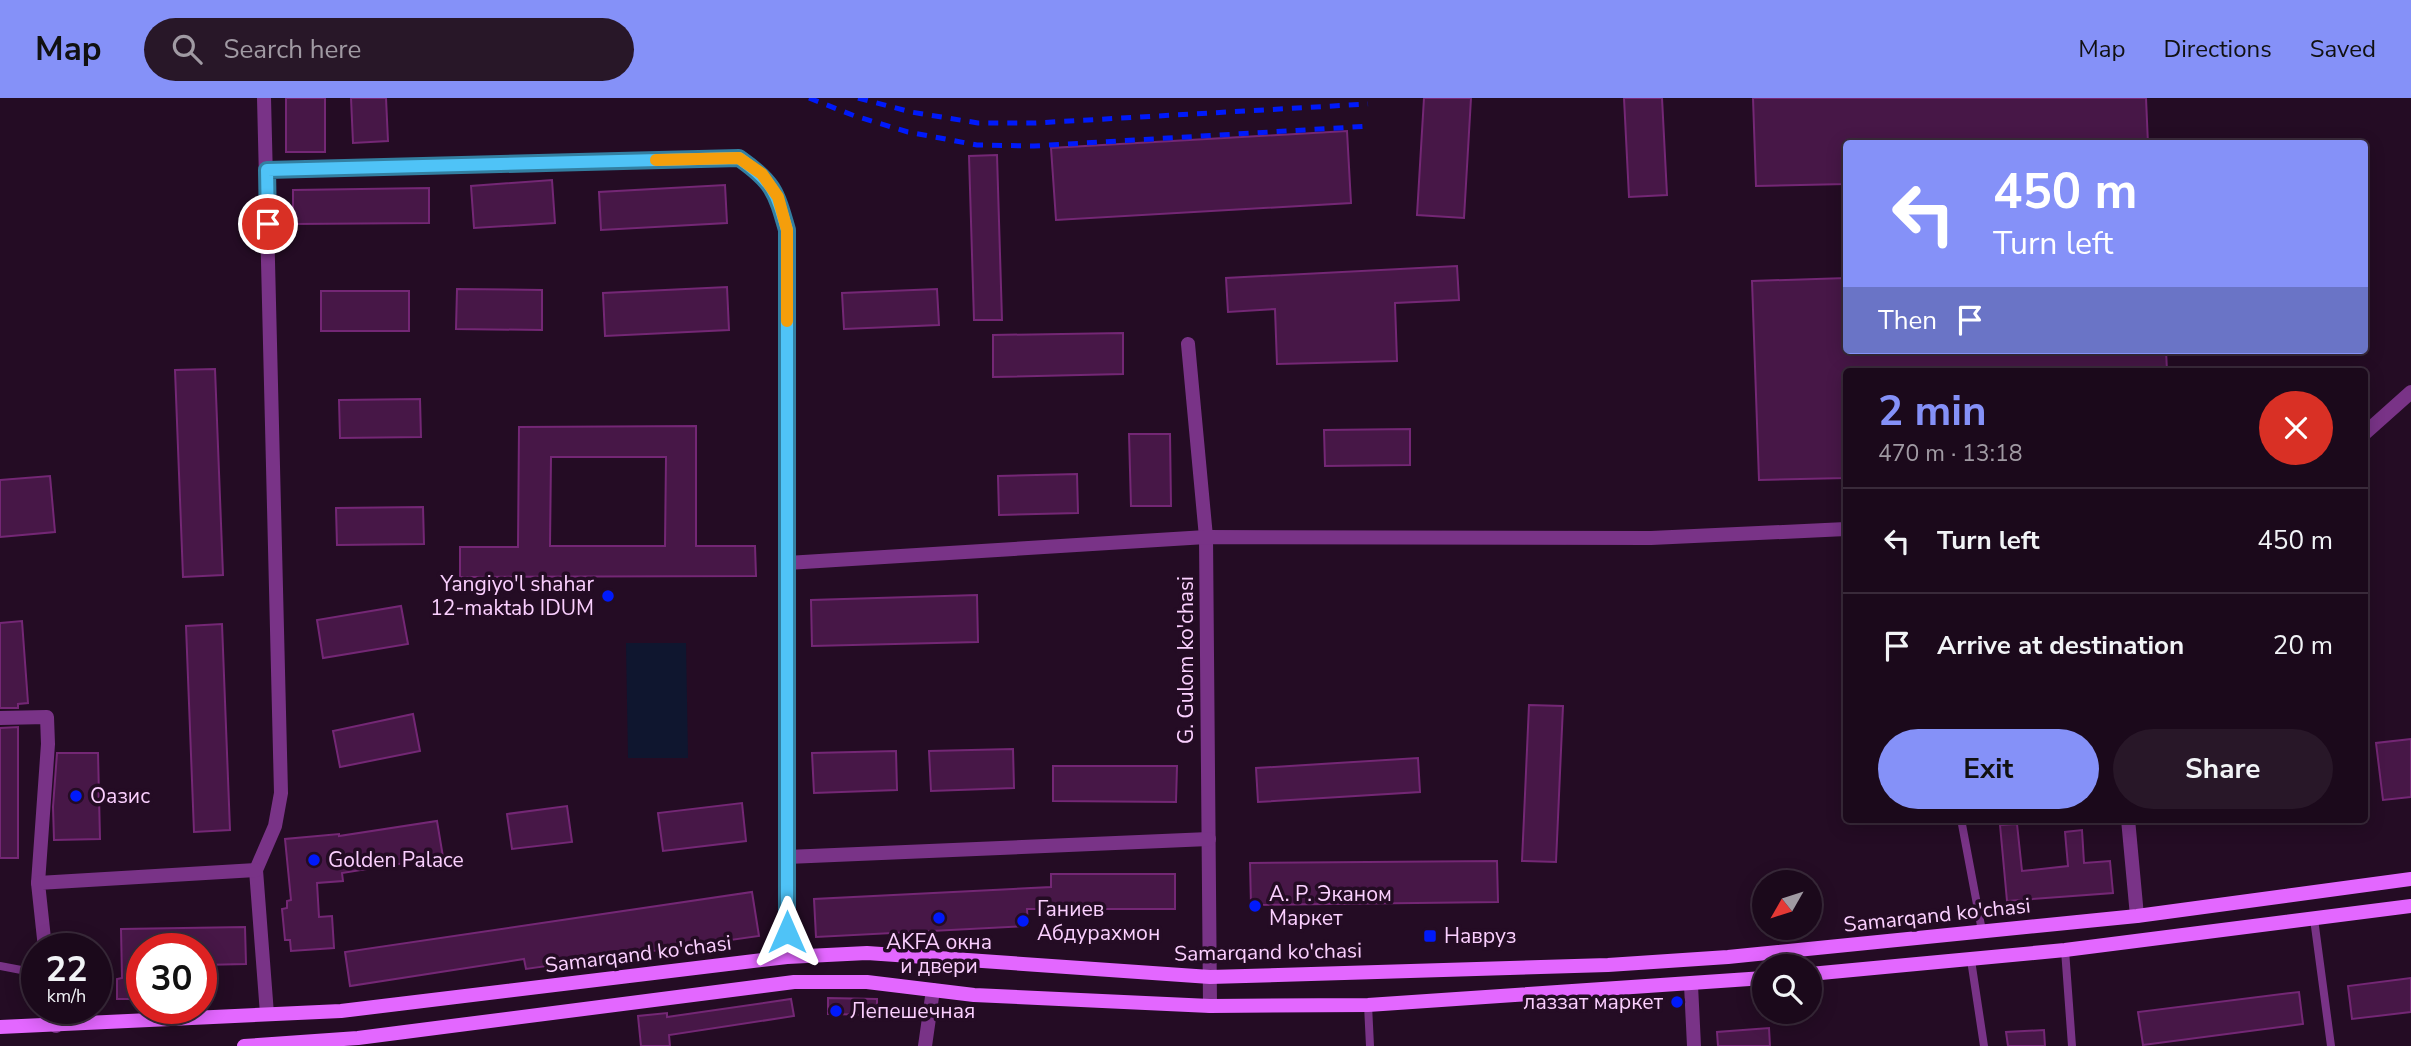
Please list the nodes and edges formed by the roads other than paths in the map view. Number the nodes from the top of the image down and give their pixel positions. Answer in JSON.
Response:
{"nodes":[{"id":1,"x":264,"y":98,"type":"edge"},
{"id":2,"x":267,"y":170,"type":"junction"},
{"id":3,"x":1188,"y":344,"type":"dead end"},
{"id":4,"x":2411,"y":392,"type":"edge"},
{"id":5,"x":2368,"y":430,"type":"edge"},
{"id":6,"x":1843,"y":529,"type":"edge"},
{"id":7,"x":1206,"y":537,"type":"junction"},
{"id":8,"x":787,"y":563,"type":"junction"},
{"id":9,"x":0,"y":718,"type":"edge"},
{"id":10,"x":1962,"y":823,"type":"edge"},
{"id":11,"x":2128,"y":823,"type":"edge"},
{"id":12,"x":1209,"y":839,"type":"junction"},
{"id":13,"x":787,"y":857,"type":"junction"},
{"id":14,"x":256,"y":870,"type":"junction"},
{"id":15,"x":2411,"y":879,"type":"edge"},
{"id":16,"x":38,"y":883,"type":"junction"},
{"id":17,"x":2411,"y":906,"type":"edge"},
{"id":18,"x":2137,"y":916,"type":"junction"},
{"id":19,"x":2314,"y":919,"type":"junction"},
{"id":20,"x":1982,"y":931,"type":"junction"},
{"id":21,"x":43,"y":933,"type":"edge"},
{"id":22,"x":2140,"y":941,"type":"junction"},
{"id":23,"x":2065,"y":950,"type":"junction"},
{"id":24,"x":787,"y":957,"type":"junction"},
{"id":25,"x":1972,"y":960,"type":"junction"},
{"id":26,"x":0,"y":966,"type":"edge"},
{"id":27,"x":21,"y":970,"type":"edge"},
{"id":28,"x":1822,"y":973,"type":"edge"},
{"id":29,"x":1210,"y":977,"type":"junction"},
{"id":30,"x":1752,"y":979,"type":"edge"},
{"id":31,"x":1691,"y":985,"type":"junction"},
{"id":32,"x":933,"y":990,"type":"junction"},
{"id":33,"x":1368,"y":1005,"type":"junction"},
{"id":34,"x":1210,"y":1006,"type":"junction"},
{"id":35,"x":267,"y":1014,"type":"junction"},
{"id":36,"x":56,"y":1026,"type":"joint"},
{"id":37,"x":0,"y":1027,"type":"edge"},
{"id":38,"x":289,"y":1045,"type":"edge"},
{"id":39,"x":244,"y":1046,"type":"edge"},
{"id":40,"x":925,"y":1046,"type":"edge"},
{"id":41,"x":1370,"y":1046,"type":"edge"},
{"id":42,"x":1694,"y":1046,"type":"edge"},
{"id":43,"x":1984,"y":1046,"type":"edge"},
{"id":44,"x":2071,"y":1046,"type":"edge"},
{"id":45,"x":2331,"y":1046,"type":"edge"}],
"edges":[{"from":1,"to":2,"type":"street"},
{"from":2,"to":8,"type":"street"},
{"from":2,"to":14,"type":"street"},
{"from":3,"to":7,"type":"street","name":"G. Gulom ko'chasi"},
{"from":4,"to":5,"type":"street"},
{"from":6,"to":7,"type":"street"},
{"from":7,"to":8,"type":"street"},
{"from":7,"to":12,"type":"street","name":"G. Gulom ko'chasi"},
{"from":8,"to":13,"type":"street"},
{"from":9,"to":16,"type":"street"},
{"from":10,"to":20,"type":"lane"},
{"from":11,"to":18,"type":"street"},
{"from":12,"to":13,"type":"street"},
{"from":12,"to":29,"type":"street","name":"G. Gulom ko'chasi"},
{"from":13,"to":24,"type":"street"},
{"from":14,"to":16,"type":"street"},
{"from":14,"to":35,"type":"street"},
{"from":15,"to":18,"type":"main road","name":"Samarqand ko'chasi"},
{"from":16,"to":21,"type":"street"},
{"from":17,"to":19,"type":"main road"},
{"from":18,"to":20,"type":"main road","name":"Samarqand ko'chasi"},
{"from":18,"to":22,"type":"main road"},
{"from":19,"to":22,"type":"main road"},
{"from":19,"to":45,"type":"lane"},
{"from":20,"to":29,"type":"main road","name":"Samarqand ko'chasi"},
{"from":22,"to":23,"type":"main road"},
{"from":23,"to":25,"type":"main road"},
{"from":23,"to":44,"type":"lane"},
{"from":24,"to":29,"type":"main road","name":"Samarqand ko'chasi"},
{"from":24,"to":35,"type":"main road","name":"Samarqand ko'chasi"},
{"from":25,"to":28,"type":"main road"},
{"from":25,"to":43,"type":"lane"},
{"from":26,"to":27,"type":"lane"},
{"from":29,"to":34,"type":"street","name":"G. Gulom ko'chasi"},
{"from":30,"to":31,"type":"main road"},
{"from":31,"to":33,"type":"main road"},
{"from":31,"to":42,"type":"street"},
{"from":32,"to":34,"type":"main road"},
{"from":32,"to":38,"type":"main road"},
{"from":32,"to":40,"type":"street"},
{"from":33,"to":34,"type":"main road"},
{"from":33,"to":41,"type":"lane"},
{"from":35,"to":36,"type":"main road","name":"Samarqand ko'chasi"},
{"from":36,"to":37,"type":"main road","name":"Samarqand ko'chasi"},
{"from":38,"to":39,"type":"main road"}]}
